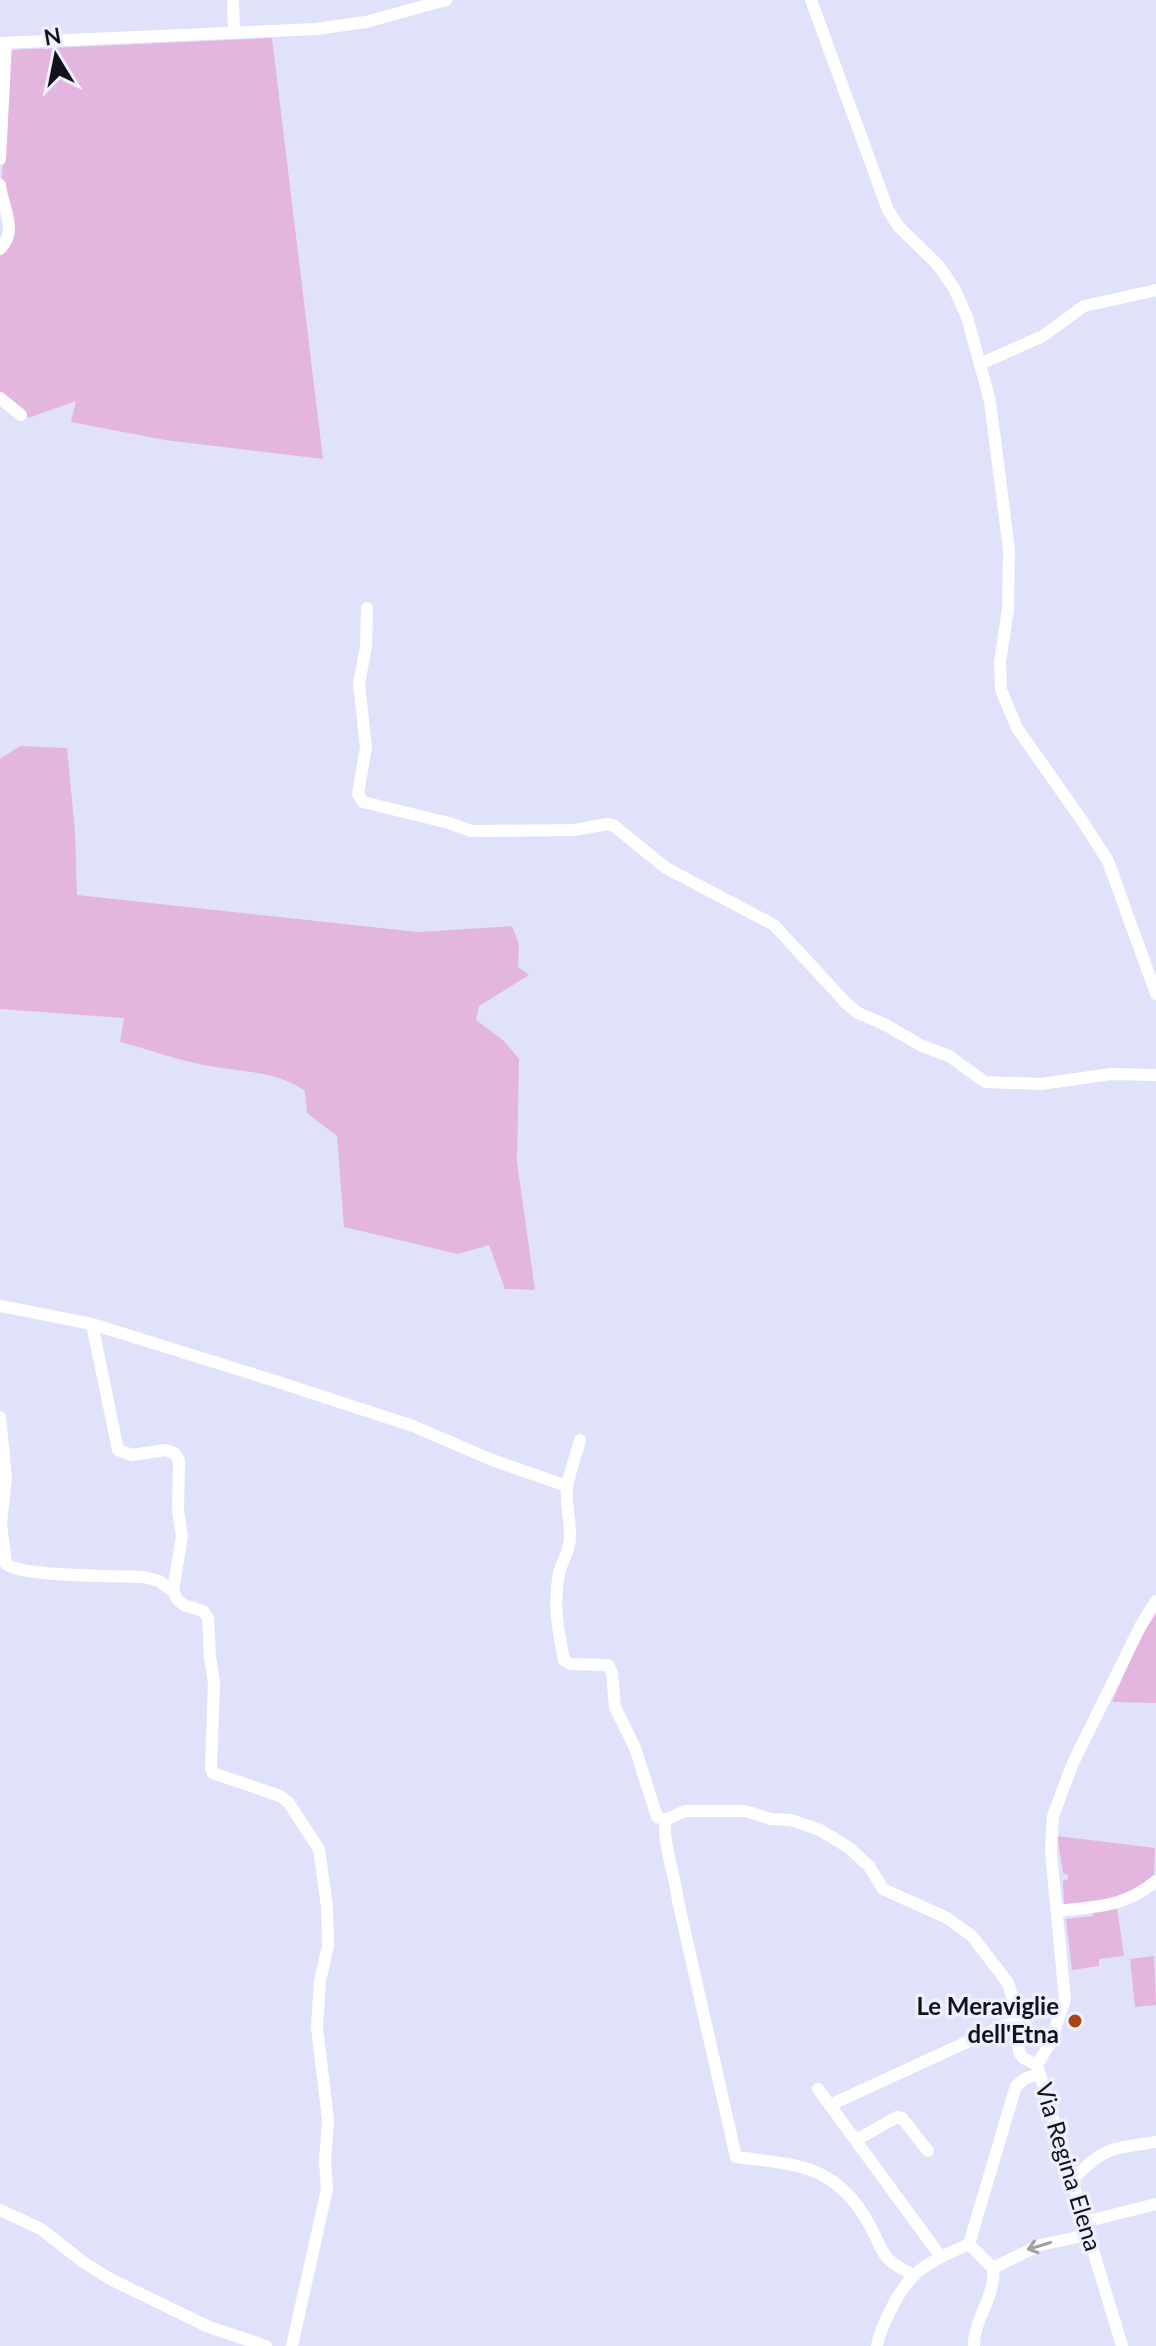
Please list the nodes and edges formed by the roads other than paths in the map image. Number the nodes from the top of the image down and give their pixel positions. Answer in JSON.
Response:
{"nodes":[{"id":1,"x":233,"y":0,"type":"edge"},
{"id":2,"x":446,"y":0,"type":"edge"},
{"id":3,"x":811,"y":0,"type":"edge"},
{"id":4,"x":234,"y":33,"type":"junction"},
{"id":5,"x":3,"y":43,"type":"edge"},
{"id":6,"x":0,"y":159,"type":"edge"},
{"id":7,"x":0,"y":185,"type":"edge"},
{"id":8,"x":0,"y":249,"type":"edge"},
{"id":9,"x":1156,"y":290,"type":"edge"},
{"id":10,"x":980,"y":364,"type":"junction"},
{"id":11,"x":0,"y":398,"type":"edge"},
{"id":12,"x":21,"y":415,"type":"dead end"},
{"id":13,"x":367,"y":608,"type":"dead end"},
{"id":14,"x":1156,"y":994,"type":"edge"},
{"id":15,"x":1156,"y":1075,"type":"edge"},
{"id":16,"x":0,"y":1306,"type":"edge"},
{"id":17,"x":92,"y":1324,"type":"junction"},
{"id":18,"x":0,"y":1417,"type":"edge"},
{"id":19,"x":580,"y":1440,"type":"dead end"},
{"id":20,"x":567,"y":1486,"type":"junction"},
{"id":21,"x":173,"y":1591,"type":"junction"},
{"id":22,"x":1156,"y":1601,"type":"edge"},
{"id":23,"x":665,"y":1820,"type":"junction"},
{"id":24,"x":1156,"y":1881,"type":"edge"},
{"id":25,"x":1058,"y":1911,"type":"junction"},
{"id":26,"x":1015,"y":2024,"type":"junction"},
{"id":27,"x":1038,"y":2070,"type":"junction"},
{"id":28,"x":818,"y":2089,"type":"dead end"},
{"id":29,"x":830,"y":2105,"type":"junction"},
{"id":30,"x":856,"y":2140,"type":"junction"},
{"id":31,"x":1156,"y":2142,"type":"edge"},
{"id":32,"x":928,"y":2151,"type":"dead end"},
{"id":33,"x":1072,"y":2180,"type":"junction"},
{"id":34,"x":1156,"y":2204,"type":"edge"},
{"id":35,"x":0,"y":2210,"type":"edge"},
{"id":36,"x":1086,"y":2228,"type":"junction"},
{"id":37,"x":969,"y":2244,"type":"junction"},
{"id":38,"x":941,"y":2257,"type":"junction"},
{"id":39,"x":993,"y":2268,"type":"junction"},
{"id":40,"x":913,"y":2275,"type":"junction"},
{"id":41,"x":266,"y":2346,"type":"edge"},
{"id":42,"x":292,"y":2346,"type":"edge"},
{"id":43,"x":877,"y":2346,"type":"edge"},
{"id":44,"x":974,"y":2346,"type":"edge"},
{"id":45,"x":1122,"y":2346,"type":"edge"}],
"edges":[{"from":1,"to":4,"type":"street"},
{"from":2,"to":4,"type":"street"},
{"from":3,"to":10,"type":"street"},
{"from":4,"to":5,"type":"street"},
{"from":5,"to":6,"type":"street"},
{"from":7,"to":8,"type":"street"},
{"from":9,"to":10,"type":"street"},
{"from":10,"to":14,"type":"street"},
{"from":11,"to":12,"type":"street"},
{"from":13,"to":15,"type":"street"},
{"from":16,"to":17,"type":"street"},
{"from":17,"to":20,"type":"street"},
{"from":17,"to":21,"type":"street"},
{"from":18,"to":21,"type":"street"},
{"from":19,"to":20,"type":"street"},
{"from":20,"to":23,"type":"street"},
{"from":21,"to":42,"type":"street"},
{"from":22,"to":25,"type":"street","name":"Via Regina Elena"},
{"from":23,"to":26,"type":"street"},
{"from":23,"to":40,"type":"street"},
{"from":24,"to":25,"type":"street"},
{"from":25,"to":27,"type":"street","name":"Via Regina Elena"},
{"from":26,"to":27,"type":"street"},
{"from":26,"to":29,"type":"street"},
{"from":27,"to":33,"type":"street","name":"Via Regina Elena"},
{"from":27,"to":37,"type":"street"},
{"from":28,"to":29,"type":"street"},
{"from":29,"to":30,"type":"street"},
{"from":30,"to":32,"type":"street"},
{"from":30,"to":38,"type":"street"},
{"from":31,"to":33,"type":"street"},
{"from":33,"to":36,"type":"street","name":"Via Regina Elena"},
{"from":34,"to":36,"type":"street"},
{"from":35,"to":41,"type":"street"},
{"from":36,"to":39,"type":"street","one_way":true},
{"from":36,"to":45,"type":"street","name":"Via Regina Elena"},
{"from":37,"to":38,"type":"street"},
{"from":37,"to":39,"type":"street"},
{"from":38,"to":40,"type":"street"},
{"from":39,"to":44,"type":"street"},
{"from":40,"to":43,"type":"street"}]}
